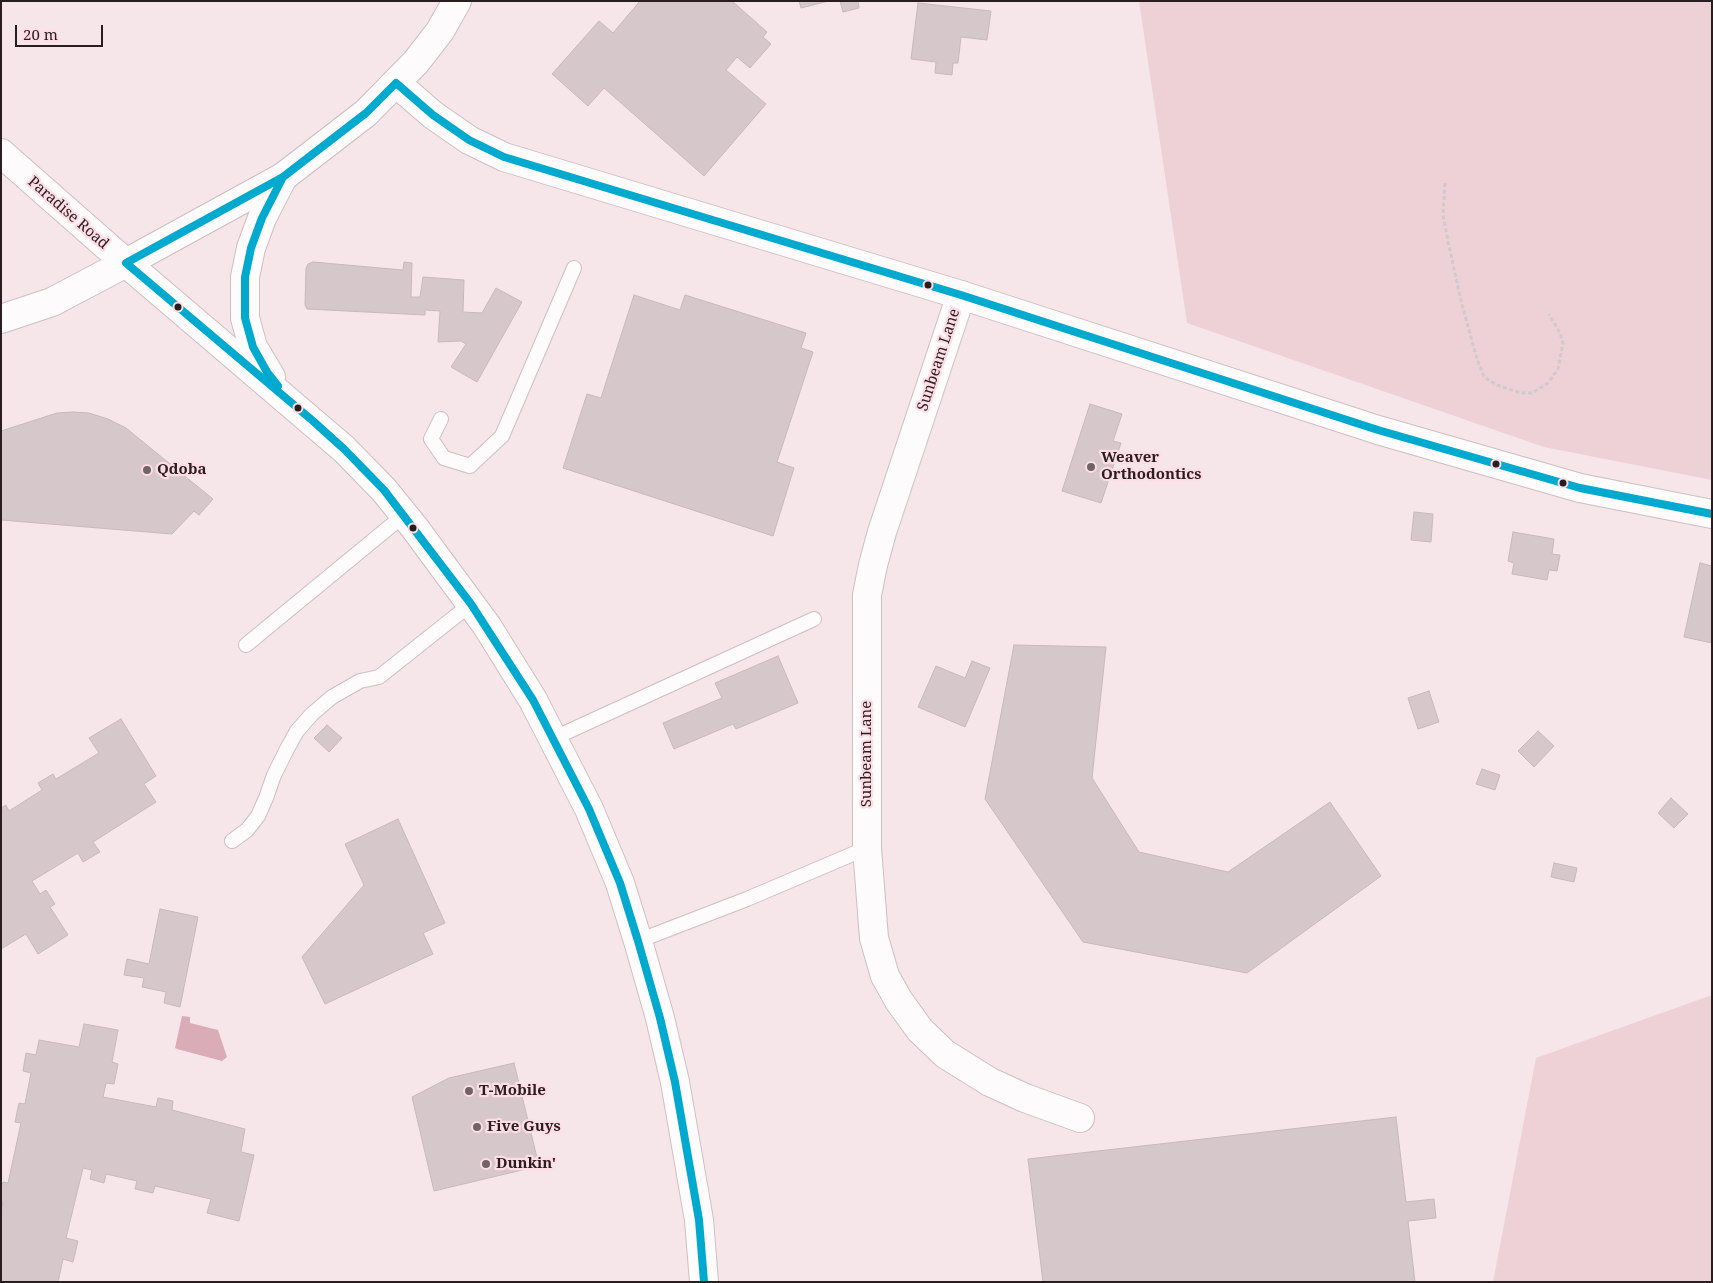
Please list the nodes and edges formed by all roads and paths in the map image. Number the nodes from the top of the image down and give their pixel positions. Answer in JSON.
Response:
{"nodes":[{"id":1,"x":457,"y":1,"type":"edge"},
{"id":2,"x":396,"y":83,"type":"junction"},
{"id":3,"x":1,"y":153,"type":"edge"},
{"id":4,"x":283,"y":177,"type":"junction"},
{"id":5,"x":1445,"y":183,"type":"dead end"},
{"id":6,"x":126,"y":263,"type":"junction"},
{"id":7,"x":574,"y":268,"type":"dead end"},
{"id":8,"x":961,"y":295,"type":"junction"},
{"id":9,"x":1549,"y":314,"type":"dead end"},
{"id":10,"x":1,"y":319,"type":"edge"},
{"id":11,"x":288,"y":400,"type":"junction"},
{"id":12,"x":441,"y":419,"type":"dead end"},
{"id":13,"x":1712,"y":514,"type":"edge"},
{"id":14,"x":404,"y":515,"type":"junction"},
{"id":15,"x":471,"y":604,"type":"junction"},
{"id":16,"x":814,"y":619,"type":"dead end"},
{"id":17,"x":246,"y":645,"type":"dead end"},
{"id":18,"x":554,"y":738,"type":"junction"},
{"id":19,"x":232,"y":840,"type":"dead end"},
{"id":20,"x":867,"y":848,"type":"junction"},
{"id":21,"x":638,"y":941,"type":"junction"},
{"id":22,"x":1080,"y":1118,"type":"dead end"},
{"id":23,"x":704,"y":1282,"type":"edge"}],
"edges":[{"from":1,"to":2,"type":"main road"},
{"from":2,"to":4,"type":"main road"},
{"from":2,"to":8,"type":"main road"},
{"from":3,"to":6,"type":"main road","name":"Paradise Road"},
{"from":4,"to":6,"type":"main road"},
{"from":4,"to":11,"type":"main road"},
{"from":5,"to":9,"type":"path"},
{"from":6,"to":10,"type":"main road"},
{"from":6,"to":11,"type":"main road","name":"Paradise Road"},
{"from":7,"to":12,"type":"lane"},
{"from":8,"to":13,"type":"main road"},
{"from":8,"to":20,"type":"main road","name":"Sunbeam Lane"},
{"from":11,"to":14,"type":"main road","name":"Paradise Road"},
{"from":14,"to":15,"type":"main road","name":"Paradise Road"},
{"from":14,"to":17,"type":"lane"},
{"from":15,"to":18,"type":"main road","name":"Paradise Road"},
{"from":15,"to":19,"type":"lane"},
{"from":16,"to":18,"type":"lane"},
{"from":18,"to":21,"type":"main road","name":"Paradise Road"},
{"from":20,"to":21,"type":"lane"},
{"from":20,"to":22,"type":"main road","name":"Sunbeam Lane"},
{"from":21,"to":23,"type":"main road","name":"Paradise Road"}]}
